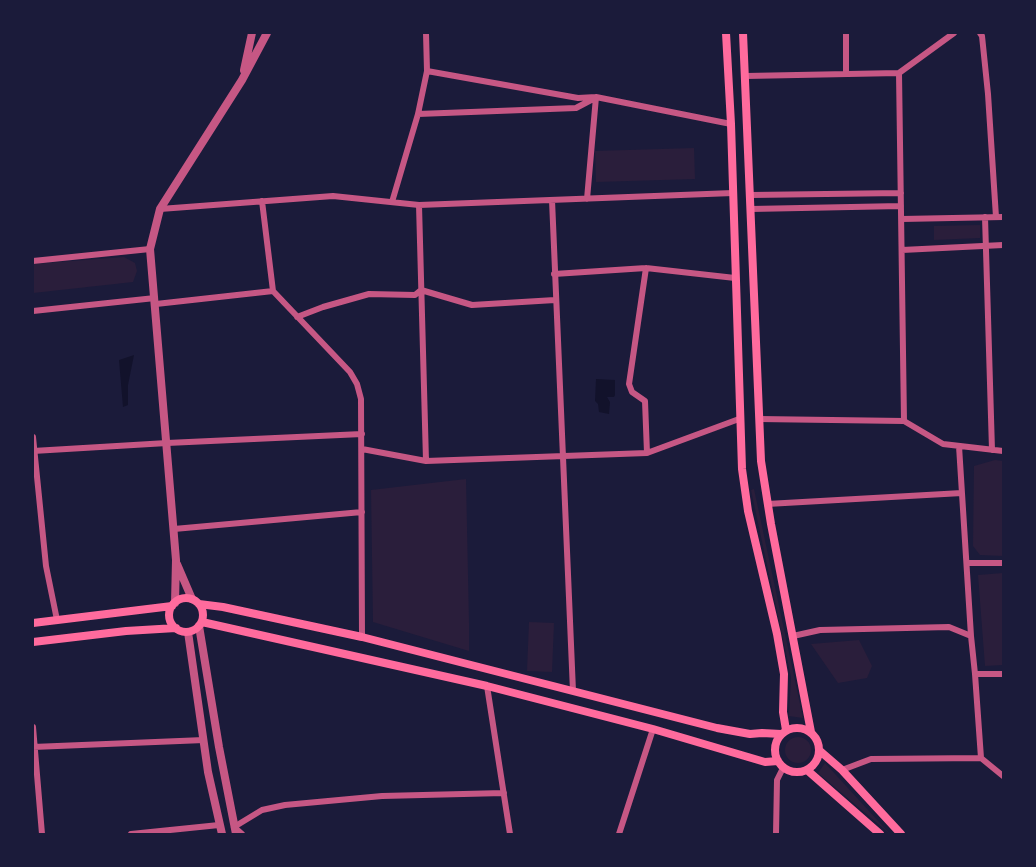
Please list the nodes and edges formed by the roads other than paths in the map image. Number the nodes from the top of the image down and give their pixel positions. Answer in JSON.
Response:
{"nodes":[{"id":1,"x":252,"y":33,"type":"edge"},
{"id":2,"x":265,"y":33,"type":"edge"},
{"id":3,"x":426,"y":33,"type":"edge"},
{"id":4,"x":726,"y":33,"type":"edge"},
{"id":5,"x":743,"y":33,"type":"edge"},
{"id":6,"x":846,"y":33,"type":"edge"},
{"id":7,"x":954,"y":33,"type":"edge"},
{"id":8,"x":980,"y":33,"type":"edge"},
{"id":9,"x":427,"y":71,"type":"junction"},
{"id":10,"x":846,"y":73,"type":"junction"},
{"id":11,"x":899,"y":73,"type":"junction"},
{"id":12,"x":746,"y":76,"type":"junction"},
{"id":13,"x":242,"y":80,"type":"junction"},
{"id":14,"x":596,"y":97,"type":"junction"},
{"id":15,"x":418,"y":114,"type":"junction"},
{"id":16,"x":731,"y":124,"type":"junction"},
{"id":17,"x":733,"y":193,"type":"junction"},
{"id":18,"x":901,"y":193,"type":"junction"},
{"id":19,"x":750,"y":195,"type":"junction"},
{"id":20,"x":587,"y":199,"type":"junction"},
{"id":21,"x":552,"y":200,"type":"junction"},
{"id":22,"x":262,"y":201,"type":"junction"},
{"id":23,"x":393,"y":202,"type":"junction"},
{"id":24,"x":419,"y":205,"type":"junction"},
{"id":25,"x":901,"y":206,"type":"junction"},
{"id":26,"x":160,"y":209,"type":"junction"},
{"id":27,"x":751,"y":209,"type":"junction"},
{"id":28,"x":985,"y":217,"type":"junction"},
{"id":29,"x":1000,"y":217,"type":"edge"},
{"id":30,"x":902,"y":219,"type":"junction"},
{"id":31,"x":1003,"y":245,"type":"edge"},
{"id":32,"x":986,"y":246,"type":"junction"},
{"id":33,"x":150,"y":249,"type":"junction"},
{"id":34,"x":902,"y":250,"type":"junction"},
{"id":35,"x":33,"y":261,"type":"edge"},
{"id":36,"x":646,"y":268,"type":"junction"},
{"id":37,"x":554,"y":274,"type":"junction"},
{"id":38,"x":735,"y":278,"type":"junction"},
{"id":39,"x":273,"y":291,"type":"junction"},
{"id":40,"x":421,"y":291,"type":"junction"},
{"id":41,"x":555,"y":300,"type":"junction"},
{"id":42,"x":155,"y":301,"type":"junction"},
{"id":43,"x":33,"y":310,"type":"edge"},
{"id":44,"x":297,"y":317,"type":"junction"},
{"id":45,"x":739,"y":419,"type":"junction"},
{"id":46,"x":759,"y":419,"type":"junction"},
{"id":47,"x":904,"y":421,"type":"junction"},
{"id":48,"x":362,"y":434,"type":"junction"},
{"id":49,"x":33,"y":437,"type":"edge"},
{"id":50,"x":167,"y":443,"type":"junction"},
{"id":51,"x":959,"y":446,"type":"junction"},
{"id":52,"x":362,"y":449,"type":"junction"},
{"id":53,"x":992,"y":450,"type":"junction"},
{"id":54,"x":34,"y":451,"type":"edge"},
{"id":55,"x":1003,"y":451,"type":"edge"},
{"id":56,"x":646,"y":453,"type":"junction"},
{"id":57,"x":562,"y":457,"type":"junction"},
{"id":58,"x":426,"y":461,"type":"junction"},
{"id":59,"x":962,"y":493,"type":"junction"},
{"id":60,"x":767,"y":504,"type":"junction"},
{"id":61,"x":362,"y":512,"type":"junction"},
{"id":62,"x":174,"y":529,"type":"junction"},
{"id":63,"x":176,"y":560,"type":"junction"},
{"id":64,"x":967,"y":563,"type":"junction"},
{"id":65,"x":1003,"y":563,"type":"edge"},
{"id":66,"x":195,"y":602,"type":"junction"},
{"id":67,"x":174,"y":604,"type":"junction"},
{"id":68,"x":57,"y":620,"type":"junction"},
{"id":69,"x":33,"y":623,"type":"edge"},
{"id":70,"x":200,"y":624,"type":"junction"},
{"id":71,"x":176,"y":628,"type":"junction"},
{"id":72,"x":188,"y":632,"type":"junction"},
{"id":73,"x":793,"y":636,"type":"junction"},
{"id":74,"x":971,"y":636,"type":"junction"},
{"id":75,"x":362,"y":637,"type":"junction"},
{"id":76,"x":33,"y":642,"type":"edge"},
{"id":77,"x":975,"y":674,"type":"junction"},
{"id":78,"x":1003,"y":674,"type":"edge"},
{"id":79,"x":487,"y":686,"type":"junction"},
{"id":80,"x":573,"y":691,"type":"junction"},
{"id":81,"x":33,"y":727,"type":"edge"},
{"id":82,"x":653,"y":729,"type":"junction"},
{"id":83,"x":783,"y":732,"type":"junction"},
{"id":84,"x":811,"y":732,"type":"junction"},
{"id":85,"x":204,"y":740,"type":"junction"},
{"id":86,"x":34,"y":747,"type":"edge"},
{"id":87,"x":820,"y":751,"type":"junction"},
{"id":88,"x":981,"y":758,"type":"junction"},
{"id":89,"x":780,"y":764,"type":"junction"},
{"id":90,"x":807,"y":770,"type":"junction"},
{"id":91,"x":842,"y":770,"type":"junction"},
{"id":92,"x":1003,"y":776,"type":"edge"},
{"id":93,"x":504,"y":793,"type":"junction"},
{"id":94,"x":219,"y":825,"type":"junction"},
{"id":95,"x":235,"y":831,"type":"edge"},
{"id":96,"x":42,"y":834,"type":"edge"},
{"id":97,"x":131,"y":834,"type":"edge"},
{"id":98,"x":222,"y":834,"type":"edge"},
{"id":99,"x":242,"y":834,"type":"edge"},
{"id":100,"x":510,"y":834,"type":"edge"},
{"id":101,"x":619,"y":834,"type":"edge"},
{"id":102,"x":776,"y":834,"type":"edge"},
{"id":103,"x":880,"y":834,"type":"edge"},
{"id":104,"x":901,"y":834,"type":"edge"}],
"edges":[{"from":1,"to":13,"type":"street"},
{"from":2,"to":13,"type":"street"},
{"from":3,"to":9,"type":"street"},
{"from":4,"to":16,"type":"main road"},
{"from":5,"to":12,"type":"main road"},
{"from":6,"to":10,"type":"street"},
{"from":7,"to":11,"type":"street"},
{"from":8,"to":29,"type":"street"},
{"from":9,"to":14,"type":"street"},
{"from":9,"to":15,"type":"street"},
{"from":10,"to":11,"type":"street"},
{"from":10,"to":12,"type":"street"},
{"from":11,"to":18,"type":"street"},
{"from":12,"to":19,"type":"main road"},
{"from":13,"to":26,"type":"street"},
{"from":14,"to":15,"type":"street"},
{"from":14,"to":16,"type":"street"},
{"from":14,"to":20,"type":"street"},
{"from":15,"to":23,"type":"street"},
{"from":16,"to":17,"type":"main road"},
{"from":17,"to":20,"type":"street"},
{"from":17,"to":38,"type":"main road"},
{"from":18,"to":19,"type":"street"},
{"from":18,"to":25,"type":"street"},
{"from":19,"to":27,"type":"main road"},
{"from":20,"to":21,"type":"street"},
{"from":21,"to":24,"type":"street"},
{"from":21,"to":37,"type":"street"},
{"from":22,"to":23,"type":"street"},
{"from":22,"to":26,"type":"street"},
{"from":22,"to":39,"type":"street"},
{"from":23,"to":24,"type":"street"},
{"from":24,"to":40,"type":"street"},
{"from":25,"to":27,"type":"street"},
{"from":25,"to":30,"type":"street"},
{"from":26,"to":33,"type":"street"},
{"from":27,"to":46,"type":"main road"},
{"from":28,"to":29,"type":"street"},
{"from":28,"to":30,"type":"street"},
{"from":28,"to":32,"type":"street"},
{"from":30,"to":34,"type":"street"},
{"from":31,"to":32,"type":"street"},
{"from":32,"to":34,"type":"street"},
{"from":32,"to":53,"type":"street"},
{"from":33,"to":35,"type":"street"},
{"from":33,"to":42,"type":"street"},
{"from":34,"to":47,"type":"street"},
{"from":36,"to":37,"type":"street"},
{"from":36,"to":38,"type":"street"},
{"from":36,"to":56,"type":"street"},
{"from":37,"to":41,"type":"street"},
{"from":38,"to":45,"type":"main road"},
{"from":39,"to":42,"type":"street"},
{"from":39,"to":44,"type":"street"},
{"from":40,"to":41,"type":"street"},
{"from":40,"to":44,"type":"street"},
{"from":40,"to":58,"type":"street"},
{"from":41,"to":57,"type":"street"},
{"from":42,"to":43,"type":"street"},
{"from":42,"to":50,"type":"street"},
{"from":44,"to":48,"type":"street"},
{"from":45,"to":56,"type":"street"},
{"from":45,"to":83,"type":"main road"},
{"from":46,"to":47,"type":"street"},
{"from":46,"to":60,"type":"main road"},
{"from":47,"to":51,"type":"street"},
{"from":48,"to":50,"type":"street"},
{"from":48,"to":52,"type":"street"},
{"from":49,"to":54,"type":"street"},
{"from":50,"to":54,"type":"street"},
{"from":50,"to":62,"type":"street"},
{"from":51,"to":53,"type":"street"},
{"from":51,"to":59,"type":"street"},
{"from":52,"to":58,"type":"street"},
{"from":52,"to":61,"type":"street"},
{"from":53,"to":55,"type":"street"},
{"from":54,"to":68,"type":"street"},
{"from":56,"to":57,"type":"street"},
{"from":57,"to":58,"type":"street"},
{"from":57,"to":80,"type":"street"},
{"from":59,"to":60,"type":"street"},
{"from":59,"to":64,"type":"street"},
{"from":60,"to":73,"type":"main road"},
{"from":61,"to":62,"type":"street"},
{"from":61,"to":75,"type":"street"},
{"from":62,"to":63,"type":"street"},
{"from":63,"to":66,"type":"street"},
{"from":63,"to":67,"type":"street"},
{"from":64,"to":65,"type":"street"},
{"from":64,"to":74,"type":"street"},
{"from":66,"to":67,"type":"main road"},
{"from":66,"to":70,"type":"main road"},
{"from":66,"to":75,"type":"main road"},
{"from":67,"to":68,"type":"main road"},
{"from":67,"to":71,"type":"main road"},
{"from":68,"to":69,"type":"main road"},
{"from":70,"to":72,"type":"main road"},
{"from":70,"to":79,"type":"main road"},
{"from":70,"to":95,"type":"street"},
{"from":71,"to":72,"type":"main road"},
{"from":71,"to":76,"type":"main road"},
{"from":72,"to":85,"type":"street"},
{"from":73,"to":74,"type":"street"},
{"from":73,"to":84,"type":"main road"},
{"from":74,"to":77,"type":"street"},
{"from":75,"to":80,"type":"main road"},
{"from":77,"to":78,"type":"street"},
{"from":77,"to":88,"type":"street"},
{"from":79,"to":82,"type":"main road"},
{"from":79,"to":93,"type":"street"},
{"from":80,"to":83,"type":"main road"},
{"from":81,"to":86,"type":"street"},
{"from":82,"to":89,"type":"main road"},
{"from":82,"to":101,"type":"street"},
{"from":83,"to":84,"type":"main road"},
{"from":83,"to":89,"type":"main road"},
{"from":84,"to":87,"type":"main road"},
{"from":85,"to":86,"type":"street"},
{"from":85,"to":94,"type":"street"},
{"from":86,"to":96,"type":"street"},
{"from":87,"to":90,"type":"main road"},
{"from":87,"to":91,"type":"main road"},
{"from":88,"to":91,"type":"street"},
{"from":88,"to":92,"type":"street"},
{"from":89,"to":90,"type":"main road"},
{"from":89,"to":102,"type":"street"},
{"from":90,"to":103,"type":"main road"},
{"from":91,"to":104,"type":"main road"},
{"from":93,"to":95,"type":"street"},
{"from":93,"to":100,"type":"street"},
{"from":94,"to":97,"type":"street"},
{"from":94,"to":98,"type":"street"},
{"from":95,"to":99,"type":"street"}]}
